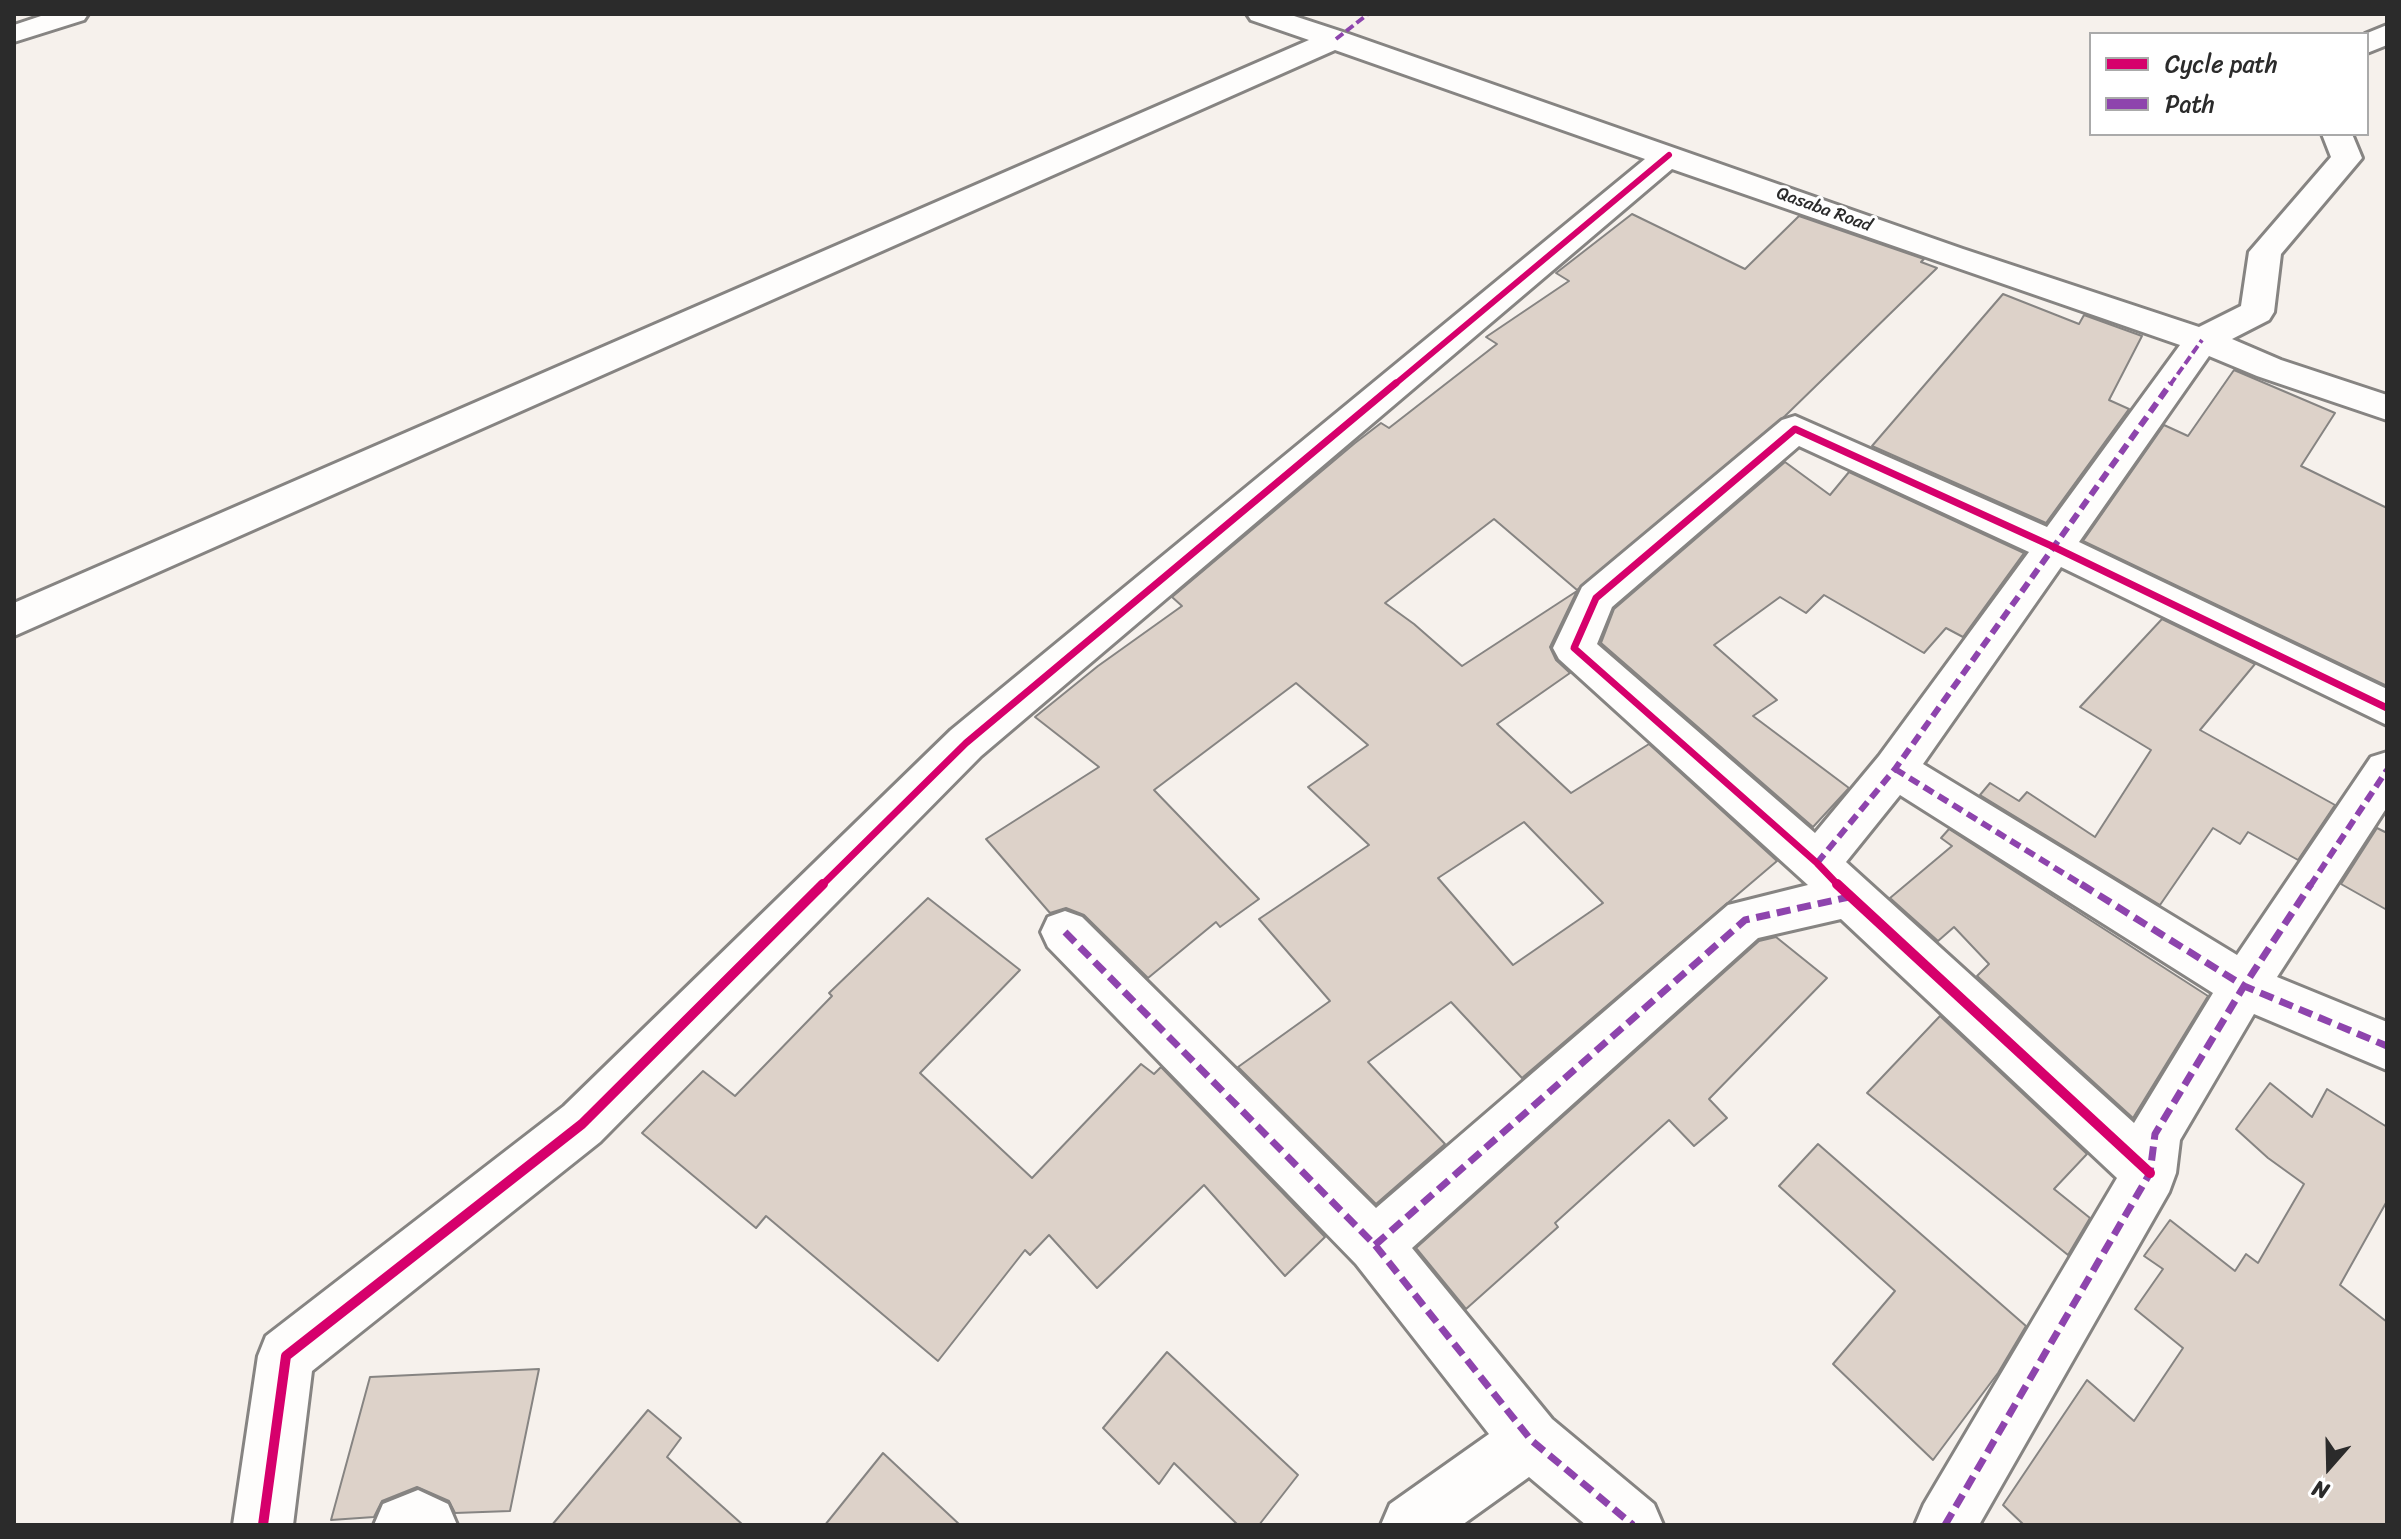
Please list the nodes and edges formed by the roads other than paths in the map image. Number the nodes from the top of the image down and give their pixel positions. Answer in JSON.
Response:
{"nodes":[{"id":1,"x":74,"y":14,"type":"edge"},
{"id":2,"x":1261,"y":14,"type":"edge"},
{"id":3,"x":2387,"y":33,"type":"edge"},
{"id":4,"x":14,"y":34,"type":"edge"},
{"id":5,"x":1336,"y":39,"type":"junction"},
{"id":6,"x":2369,"y":44,"type":"edge"},
{"id":7,"x":2338,"y":136,"type":"edge"},
{"id":8,"x":1669,"y":155,"type":"junction"},
{"id":9,"x":2202,"y":340,"type":"junction"},
{"id":10,"x":2387,"y":408,"type":"edge"},
{"id":11,"x":2056,"y":548,"type":"junction"},
{"id":12,"x":14,"y":620,"type":"edge"},
{"id":13,"x":2387,"y":708,"type":"edge"},
{"id":14,"x":1895,"y":769,"type":"junction"},
{"id":15,"x":2387,"y":770,"type":"edge"},
{"id":16,"x":1833,"y":880,"type":"junction"},
{"id":17,"x":1065,"y":932,"type":"dead end"},
{"id":18,"x":2244,"y":986,"type":"junction"},
{"id":19,"x":2387,"y":1046,"type":"edge"},
{"id":20,"x":2150,"y":1173,"type":"junction"},
{"id":21,"x":1375,"y":1245,"type":"junction"},
{"id":22,"x":1531,"y":1440,"type":"junction"},
{"id":23,"x":263,"y":1525,"type":"edge"},
{"id":24,"x":404,"y":1525,"type":"edge"},
{"id":25,"x":427,"y":1525,"type":"edge"},
{"id":26,"x":1411,"y":1525,"type":"edge"},
{"id":27,"x":1633,"y":1525,"type":"edge"},
{"id":28,"x":1945,"y":1525,"type":"edge"}],
"edges":[{"from":1,"to":4,"type":"street"},
{"from":2,"to":5,"type":"street","name":"Qasaba Road"},
{"from":3,"to":6,"type":"street"},
{"from":5,"to":8,"type":"street","name":"Qasaba Road"},
{"from":5,"to":12,"type":"street"},
{"from":7,"to":9,"type":"street"},
{"from":8,"to":9,"type":"street","name":"Qasaba Road"},
{"from":8,"to":23,"type":"street"},
{"from":9,"to":10,"type":"street","name":"Qasaba Road"},
{"from":9,"to":11,"type":"street"},
{"from":11,"to":13,"type":"street"},
{"from":11,"to":14,"type":"street"},
{"from":11,"to":16,"type":"street"},
{"from":14,"to":16,"type":"street"},
{"from":14,"to":18,"type":"street"},
{"from":15,"to":18,"type":"street"},
{"from":16,"to":20,"type":"street"},
{"from":16,"to":21,"type":"street"},
{"from":17,"to":21,"type":"street"},
{"from":18,"to":19,"type":"street"},
{"from":18,"to":20,"type":"street"},
{"from":20,"to":28,"type":"street"},
{"from":21,"to":22,"type":"street"},
{"from":22,"to":26,"type":"street"},
{"from":22,"to":27,"type":"street"},
{"from":24,"to":25,"type":"street"}]}
